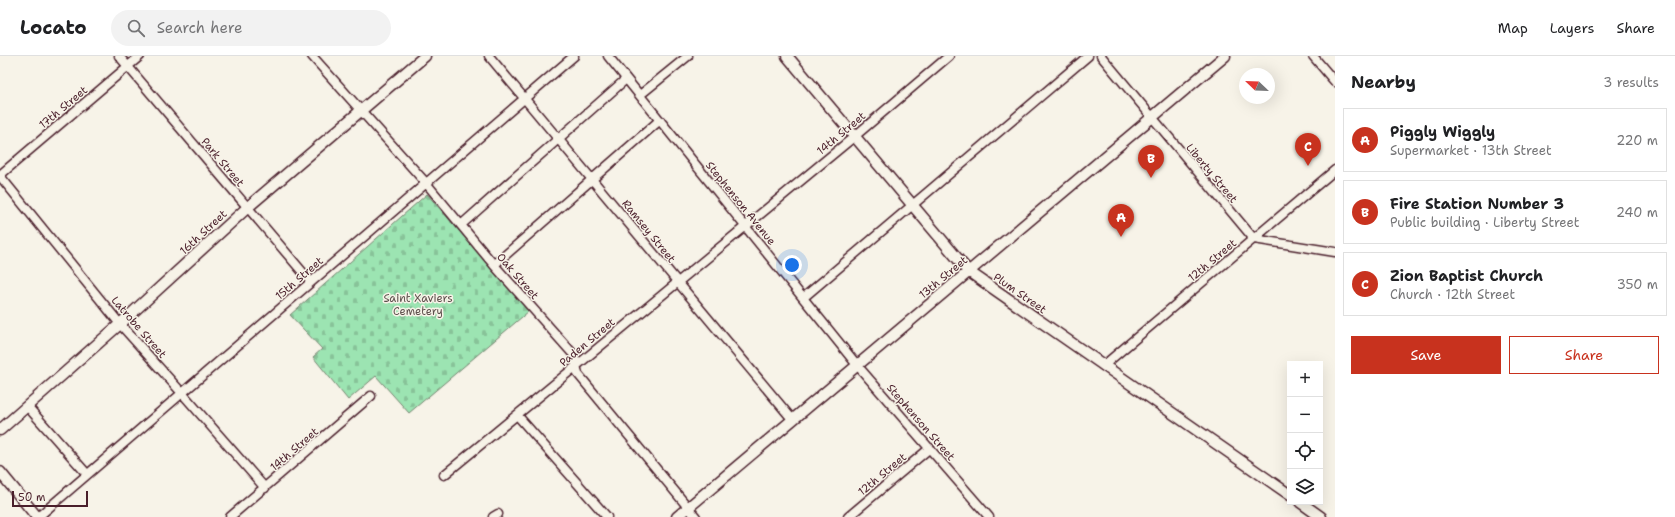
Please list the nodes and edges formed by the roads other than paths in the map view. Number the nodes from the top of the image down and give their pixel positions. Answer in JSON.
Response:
{"nodes":[{"id":1,"x":119,"y":56,"type":"edge"},
{"id":2,"x":140,"y":56,"type":"edge"},
{"id":3,"x":312,"y":56,"type":"edge"},
{"id":4,"x":425,"y":56,"type":"edge"},
{"id":5,"x":489,"y":56,"type":"edge"},
{"id":6,"x":574,"y":56,"type":"edge"},
{"id":7,"x":608,"y":56,"type":"edge"},
{"id":8,"x":688,"y":56,"type":"edge"},
{"id":9,"x":787,"y":56,"type":"edge"},
{"id":10,"x":949,"y":56,"type":"edge"},
{"id":11,"x":1088,"y":56,"type":"edge"},
{"id":12,"x":1101,"y":56,"type":"edge"},
{"id":13,"x":1224,"y":56,"type":"edge"},
{"id":14,"x":1313,"y":56,"type":"edge"},
{"id":15,"x":128,"y":67,"type":"junction"},
{"id":16,"x":626,"y":79,"type":"junction"},
{"id":17,"x":1335,"y":82,"type":"edge"},
{"id":18,"x":640,"y":95,"type":"junction"},
{"id":19,"x":525,"y":98,"type":"junction"},
{"id":20,"x":360,"y":110,"type":"junction"},
{"id":21,"x":1150,"y":117,"type":"junction"},
{"id":22,"x":660,"y":120,"type":"junction"},
{"id":23,"x":855,"y":136,"type":"junction"},
{"id":24,"x":559,"y":139,"type":"junction"},
{"id":25,"x":1335,"y":170,"type":"edge"},
{"id":26,"x":0,"y":176,"type":"edge"},
{"id":27,"x":593,"y":178,"type":"junction"},
{"id":28,"x":426,"y":183,"type":"junction"},
{"id":29,"x":912,"y":204,"type":"junction"},
{"id":30,"x":248,"y":207,"type":"junction"},
{"id":31,"x":461,"y":225,"type":"junction"},
{"id":32,"x":745,"y":226,"type":"junction"},
{"id":33,"x":1254,"y":239,"type":"junction"},
{"id":34,"x":1335,"y":252,"type":"edge"},
{"id":35,"x":494,"y":265,"type":"junction"},
{"id":36,"x":968,"y":271,"type":"junction"},
{"id":37,"x":311,"y":282,"type":"junction"},
{"id":38,"x":677,"y":282,"type":"junction"},
{"id":39,"x":804,"y":298,"type":"junction"},
{"id":40,"x":120,"y":324,"type":"junction"},
{"id":41,"x":857,"y":365,"type":"junction"},
{"id":42,"x":576,"y":366,"type":"junction"},
{"id":43,"x":1104,"y":366,"type":"junction"},
{"id":44,"x":182,"y":393,"type":"junction"},
{"id":45,"x":371,"y":396,"type":"dead end"},
{"id":46,"x":27,"y":406,"type":"junction"},
{"id":47,"x":517,"y":415,"type":"junction"},
{"id":48,"x":792,"y":419,"type":"junction"},
{"id":49,"x":0,"y":430,"type":"edge"},
{"id":50,"x":930,"y":448,"type":"junction"},
{"id":51,"x":0,"y":472,"type":"edge"},
{"id":52,"x":87,"y":474,"type":"junction"},
{"id":53,"x":444,"y":475,"type":"dead end"},
{"id":54,"x":265,"y":488,"type":"junction"},
{"id":55,"x":1287,"y":493,"type":"edge"},
{"id":56,"x":1304,"y":505,"type":"edge"},
{"id":57,"x":687,"y":508,"type":"junction"},
{"id":58,"x":236,"y":515,"type":"edge"},
{"id":59,"x":37,"y":517,"type":"edge"},
{"id":60,"x":607,"y":517,"type":"edge"},
{"id":61,"x":677,"y":517,"type":"edge"},
{"id":62,"x":696,"y":517,"type":"edge"},
{"id":63,"x":848,"y":517,"type":"edge"},
{"id":64,"x":989,"y":517,"type":"edge"},
{"id":65,"x":1321,"y":517,"type":"edge"}],
"edges":[{"from":1,"to":15,"type":"street","name":"Park Street"},
{"from":2,"to":15,"type":"street","name":"17th Street"},
{"from":3,"to":20,"type":"street","name":"Oak Street"},
{"from":4,"to":20,"type":"street","name":"16th Street"},
{"from":5,"to":19,"type":"street","name":"Ramsey Street"},
{"from":6,"to":19,"type":"street","name":"15th Street"},
{"from":7,"to":16,"type":"street","name":"Stephenson Avenue"},
{"from":8,"to":18,"type":"street"},
{"from":9,"to":23,"type":"street","name":"Plum Street"},
{"from":10,"to":23,"type":"street","name":"14th Street"},
{"from":11,"to":29,"type":"street"},
{"from":12,"to":21,"type":"street","name":"Liberty Street"},
{"from":13,"to":21,"type":"street","name":"13th Street"},
{"from":14,"to":17,"type":"street"},
{"from":15,"to":26,"type":"street","name":"17th Street"},
{"from":15,"to":30,"type":"street","name":"Park Street"},
{"from":16,"to":18,"type":"street","name":"Stephenson Avenue"},
{"from":16,"to":24,"type":"street"},
{"from":18,"to":22,"type":"street","name":"Stephenson Avenue"},
{"from":19,"to":24,"type":"street","name":"Ramsey Street"},
{"from":19,"to":28,"type":"street","name":"15th Street"},
{"from":20,"to":28,"type":"street","name":"Oak Street"},
{"from":20,"to":30,"type":"street","name":"16th Street"},
{"from":21,"to":33,"type":"street","name":"Liberty Street"},
{"from":21,"to":36,"type":"street","name":"13th Street"},
{"from":22,"to":27,"type":"street"},
{"from":22,"to":32,"type":"street","name":"Stephenson Avenue"},
{"from":23,"to":29,"type":"street","name":"Plum Street"},
{"from":23,"to":32,"type":"street","name":"14th Street"},
{"from":24,"to":27,"type":"street","name":"Ramsey Street"},
{"from":24,"to":31,"type":"street"},
{"from":25,"to":33,"type":"street","name":"12th Street"},
{"from":26,"to":40,"type":"street","name":"Latrobe Street"},
{"from":27,"to":35,"type":"street"},
{"from":27,"to":38,"type":"street","name":"Ramsey Street"},
{"from":28,"to":31,"type":"street","name":"Oak Street"},
{"from":28,"to":37,"type":"street","name":"15th Street"},
{"from":29,"to":36,"type":"street","name":"Plum Street"},
{"from":29,"to":39,"type":"street"},
{"from":30,"to":37,"type":"street","name":"Park Street"},
{"from":30,"to":40,"type":"street","name":"16th Street"},
{"from":31,"to":35,"type":"street","name":"Oak Street"},
{"from":32,"to":38,"type":"street","name":"Paden Street"},
{"from":32,"to":39,"type":"street","name":"Stephenson Avenue"},
{"from":33,"to":34,"type":"street"},
{"from":33,"to":43,"type":"street","name":"12th Street"},
{"from":35,"to":42,"type":"street","name":"Oak Street"},
{"from":36,"to":41,"type":"street","name":"13th Street"},
{"from":36,"to":43,"type":"street","name":"Plum Street"},
{"from":37,"to":44,"type":"street","name":"15th Street"},
{"from":38,"to":42,"type":"street","name":"Paden Street"},
{"from":38,"to":48,"type":"street","name":"Ramsey Street"},
{"from":39,"to":41,"type":"street","name":"Stephenson Avenue"},
{"from":40,"to":44,"type":"street","name":"Latrobe Street"},
{"from":40,"to":46,"type":"street","name":"16th Street"},
{"from":41,"to":48,"type":"street","name":"13th Street"},
{"from":41,"to":50,"type":"street","name":"Stephenson Street"},
{"from":42,"to":47,"type":"street","name":"Paden Street"},
{"from":42,"to":57,"type":"street","name":"Oak Street"},
{"from":43,"to":55,"type":"street","name":"Plum Street"},
{"from":44,"to":52,"type":"street","name":"15th Street"},
{"from":44,"to":54,"type":"street","name":"Latrobe Street"},
{"from":45,"to":54,"type":"street","name":"14th Street"},
{"from":46,"to":49,"type":"street","name":"16th Street"},
{"from":46,"to":52,"type":"street"},
{"from":47,"to":53,"type":"street","name":"Paden Street"},
{"from":47,"to":60,"type":"street"},
{"from":48,"to":57,"type":"street","name":"13th Street"},
{"from":50,"to":63,"type":"street","name":"12th Street"},
{"from":50,"to":64,"type":"street","name":"Stephenson Street"},
{"from":51,"to":59,"type":"street"},
{"from":52,"to":59,"type":"street","name":"15th Street"},
{"from":54,"to":58,"type":"street","name":"14th Street"},
{"from":56,"to":65,"type":"street"},
{"from":57,"to":61,"type":"street","name":"13th Street"},
{"from":57,"to":62,"type":"street","name":"Oak Street"}]}
